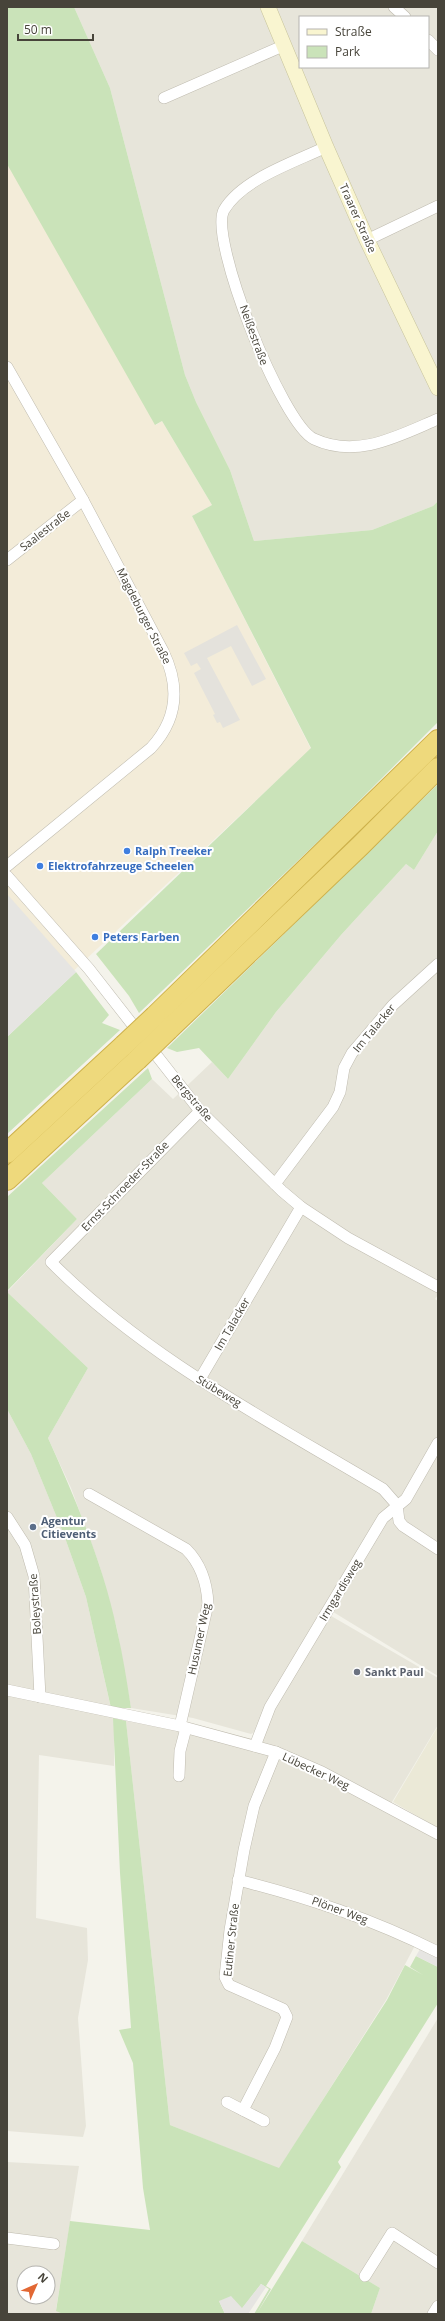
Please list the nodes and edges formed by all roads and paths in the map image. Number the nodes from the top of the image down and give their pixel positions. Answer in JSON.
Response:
{"nodes":[{"id":1,"x":394,"y":7,"type":"edge"},
{"id":2,"x":272,"y":8,"type":"edge"},
{"id":3,"x":403,"y":16,"type":"edge"},
{"id":4,"x":429,"y":41,"type":"edge"},
{"id":5,"x":285,"y":45,"type":"junction"},
{"id":6,"x":438,"y":50,"type":"edge"},
{"id":7,"x":164,"y":98,"type":"dead end"},
{"id":8,"x":326,"y":147,"type":"junction"},
{"id":9,"x":438,"y":206,"type":"edge"},
{"id":10,"x":367,"y":240,"type":"junction"},
{"id":11,"x":7,"y":367,"type":"edge"},
{"id":12,"x":438,"y":388,"type":"edge"},
{"id":13,"x":438,"y":419,"type":"edge"},
{"id":14,"x":83,"y":500,"type":"junction"},
{"id":15,"x":7,"y":560,"type":"edge"},
{"id":16,"x":438,"y":740,"type":"edge"},
{"id":17,"x":438,"y":768,"type":"edge"},
{"id":18,"x":7,"y":866,"type":"edge"},
{"id":19,"x":7,"y":876,"type":"edge"},
{"id":20,"x":438,"y":964,"type":"edge"},
{"id":21,"x":161,"y":1023,"type":"junction"},
{"id":22,"x":130,"y":1053,"type":"junction"},
{"id":23,"x":200,"y":1111,"type":"junction"},
{"id":24,"x":7,"y":1153,"type":"edge"},
{"id":25,"x":7,"y":1180,"type":"edge"},
{"id":26,"x":274,"y":1184,"type":"junction"},
{"id":27,"x":301,"y":1207,"type":"junction"},
{"id":28,"x":51,"y":1262,"type":"joint"},
{"id":29,"x":438,"y":1287,"type":"edge"},
{"id":30,"x":200,"y":1379,"type":"junction"},
{"id":31,"x":438,"y":1443,"type":"edge"},
{"id":32,"x":89,"y":1494,"type":"dead end"},
{"id":33,"x":397,"y":1505,"type":"junction"},
{"id":34,"x":7,"y":1517,"type":"edge"},
{"id":35,"x":438,"y":1549,"type":"edge"},
{"id":36,"x":7,"y":1690,"type":"edge"},
{"id":37,"x":40,"y":1697,"type":"junction"},
{"id":38,"x":183,"y":1727,"type":"junction"},
{"id":39,"x":254,"y":1746,"type":"junction"},
{"id":40,"x":276,"y":1752,"type":"junction"},
{"id":41,"x":179,"y":1776,"type":"dead end"},
{"id":42,"x":438,"y":1834,"type":"edge"},
{"id":43,"x":238,"y":1880,"type":"junction"},
{"id":44,"x":438,"y":1952,"type":"edge"},
{"id":45,"x":227,"y":2102,"type":"dead end"},
{"id":46,"x":243,"y":2110,"type":"junction"},
{"id":47,"x":264,"y":2121,"type":"dead end"},
{"id":48,"x":7,"y":2238,"type":"edge"},
{"id":49,"x":54,"y":2244,"type":"dead end"},
{"id":50,"x":438,"y":2263,"type":"edge"},
{"id":51,"x":365,"y":2276,"type":"dead end"},
{"id":52,"x":438,"y":2306,"type":"edge"},
{"id":53,"x":433,"y":2314,"type":"edge"}],
"edges":[{"from":1,"to":3,"type":"street"},
{"from":2,"to":5,"type":"street","name":"Traarer Straße"},
{"from":4,"to":6,"type":"street"},
{"from":5,"to":7,"type":"street"},
{"from":5,"to":8,"type":"street","name":"Traarer Straße"},
{"from":8,"to":10,"type":"street","name":"Traarer Straße"},
{"from":8,"to":13,"type":"street","name":"Neißestraße"},
{"from":9,"to":10,"type":"street"},
{"from":10,"to":12,"type":"street","name":"Traarer Straße"},
{"from":11,"to":14,"type":"street","name":"Magdeburger Straße"},
{"from":14,"to":15,"type":"street","name":"Saalestraße"},
{"from":14,"to":18,"type":"street","name":"Magdeburger Straße"},
{"from":16,"to":21,"type":"highway"},
{"from":17,"to":21,"type":"highway"},
{"from":19,"to":23,"type":"street","name":"Bergstraße"},
{"from":20,"to":26,"type":"street","name":"Im Talacker"},
{"from":21,"to":22,"type":"highway","bridge":true},
{"from":22,"to":24,"type":"highway"},
{"from":22,"to":25,"type":"highway"},
{"from":23,"to":26,"type":"street","name":"Bergstraße"},
{"from":23,"to":28,"type":"street","name":"Ernst-Schroeder-Straße"},
{"from":26,"to":27,"type":"street","name":"Bergstraße"},
{"from":27,"to":29,"type":"street","name":"Bergstraße"},
{"from":27,"to":30,"type":"street","name":"Im Talacker"},
{"from":28,"to":30,"type":"street","name":"Stübeweg"},
{"from":30,"to":33,"type":"street","name":"Stübeweg"},
{"from":31,"to":33,"type":"street","name":"Irmgardisweg"},
{"from":32,"to":38,"type":"street","name":"Husumer Weg"},
{"from":33,"to":35,"type":"street"},
{"from":33,"to":39,"type":"street","name":"Irmgardisweg"},
{"from":34,"to":37,"type":"street","name":"Boleystraße"},
{"from":36,"to":37,"type":"street","name":"Lübecker Weg"},
{"from":37,"to":38,"type":"street","name":"Lübecker Weg"},
{"from":38,"to":39,"type":"street","name":"Lübecker Weg"},
{"from":38,"to":41,"type":"street"},
{"from":39,"to":40,"type":"street","name":"Lübecker Weg"},
{"from":40,"to":42,"type":"street","name":"Lübecker Weg"},
{"from":40,"to":43,"type":"street","name":"Eutiner Straße"},
{"from":43,"to":44,"type":"street","name":"Plöner Weg"},
{"from":43,"to":46,"type":"street","name":"Eutiner Straße"},
{"from":45,"to":46,"type":"street"},
{"from":46,"to":47,"type":"street"},
{"from":48,"to":49,"type":"street"},
{"from":50,"to":51,"type":"street"},
{"from":52,"to":53,"type":"street"}]}
